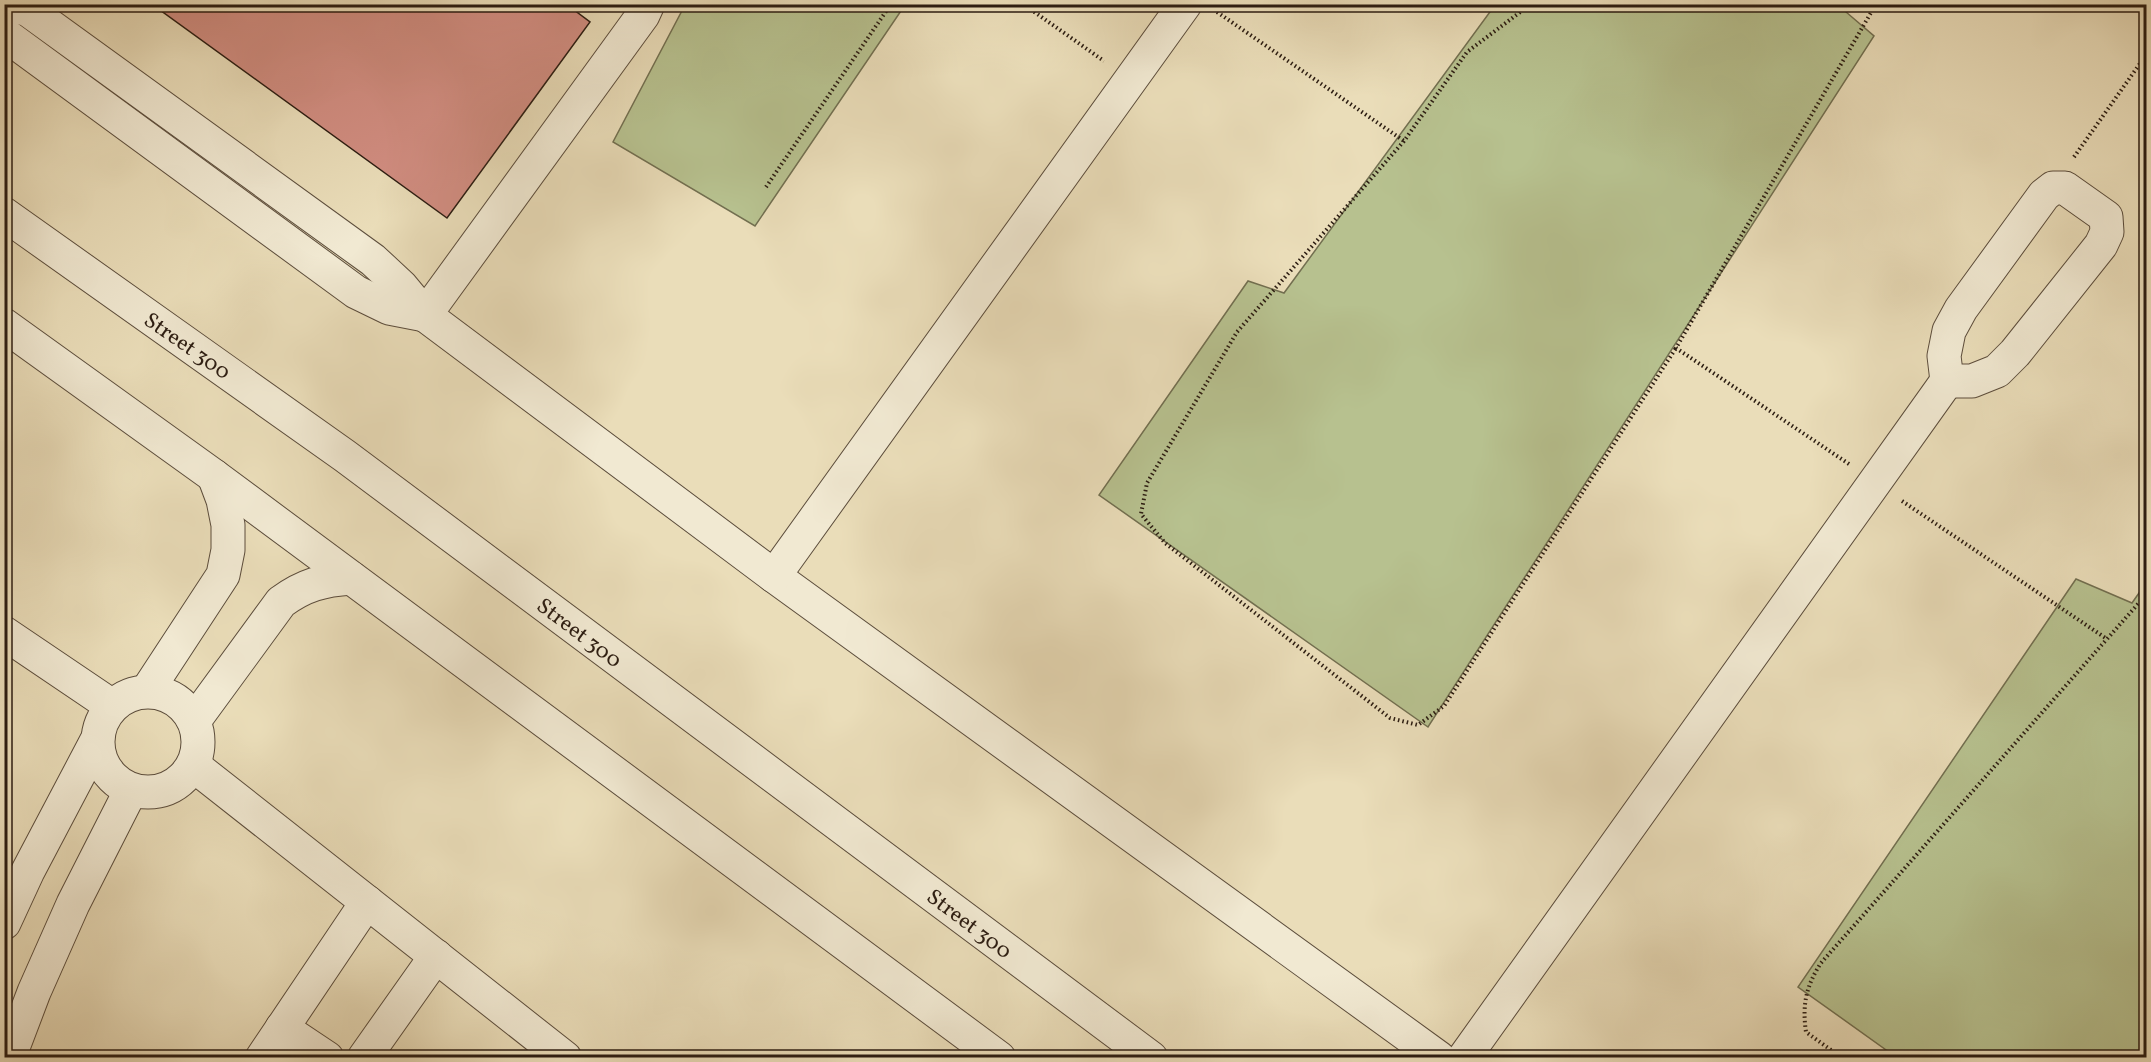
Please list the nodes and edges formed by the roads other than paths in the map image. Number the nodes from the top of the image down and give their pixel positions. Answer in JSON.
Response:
{"nodes":[{"id":1,"x":7,"y":4,"type":"edge"},
{"id":2,"x":648,"y":4,"type":"edge"},
{"id":3,"x":1200,"y":8,"type":"edge"},
{"id":4,"x":4,"y":34,"type":"edge"},
{"id":5,"x":4,"y":214,"type":"edge"},
{"id":6,"x":424,"y":315,"type":"junction"},
{"id":7,"x":4,"y":325,"type":"edge"},
{"id":8,"x":1947,"y":381,"type":"junction"},
{"id":9,"x":214,"y":476,"type":"junction"},
{"id":10,"x":774,"y":576,"type":"junction"},
{"id":11,"x":351,"y":578,"type":"junction"},
{"id":12,"x":4,"y":633,"type":"edge"},
{"id":13,"x":147,"y":691,"type":"junction"},
{"id":14,"x":112,"y":706,"type":"junction"},
{"id":15,"x":194,"y":721,"type":"junction"},
{"id":16,"x":97,"y":740,"type":"junction"},
{"id":17,"x":193,"y":765,"type":"junction"},
{"id":18,"x":131,"y":790,"type":"junction"},
{"id":19,"x":16,"y":874,"type":"edge"},
{"id":20,"x":367,"y":902,"type":"junction"},
{"id":21,"x":4,"y":923,"type":"edge"},
{"id":22,"x":436,"y":956,"type":"junction"},
{"id":23,"x":282,"y":1028,"type":"junction"},
{"id":24,"x":9,"y":1058,"type":"edge"},
{"id":25,"x":262,"y":1058,"type":"edge"},
{"id":26,"x":327,"y":1058,"type":"edge"},
{"id":27,"x":364,"y":1058,"type":"edge"},
{"id":28,"x":565,"y":1058,"type":"edge"},
{"id":29,"x":999,"y":1058,"type":"edge"},
{"id":30,"x":1151,"y":1058,"type":"edge"},
{"id":31,"x":1439,"y":1058,"type":"edge"},
{"id":32,"x":1464,"y":1058,"type":"edge"}],
"edges":[{"from":1,"to":6,"type":"street"},
{"from":2,"to":6,"type":"street"},
{"from":3,"to":10,"type":"street"},
{"from":4,"to":6,"type":"street"},
{"from":5,"to":30,"type":"street","name":"Street 300"},
{"from":6,"to":10,"type":"street"},
{"from":7,"to":9,"type":"street"},
{"from":8,"to":8,"type":"street"},
{"from":8,"to":32,"type":"street"},
{"from":9,"to":11,"type":"street"},
{"from":9,"to":13,"type":"street"},
{"from":10,"to":31,"type":"street"},
{"from":11,"to":15,"type":"street"},
{"from":11,"to":29,"type":"street"},
{"from":12,"to":14,"type":"street"},
{"from":13,"to":14,"type":"street"},
{"from":13,"to":15,"type":"street"},
{"from":14,"to":16,"type":"street"},
{"from":15,"to":17,"type":"street"},
{"from":16,"to":18,"type":"street"},
{"from":16,"to":19,"type":"street"},
{"from":17,"to":18,"type":"street"},
{"from":17,"to":20,"type":"street"},
{"from":18,"to":24,"type":"street"},
{"from":19,"to":21,"type":"street"},
{"from":20,"to":22,"type":"street"},
{"from":20,"to":23,"type":"street"},
{"from":22,"to":27,"type":"street"},
{"from":22,"to":28,"type":"street"},
{"from":23,"to":25,"type":"street"},
{"from":23,"to":26,"type":"street"}]}
